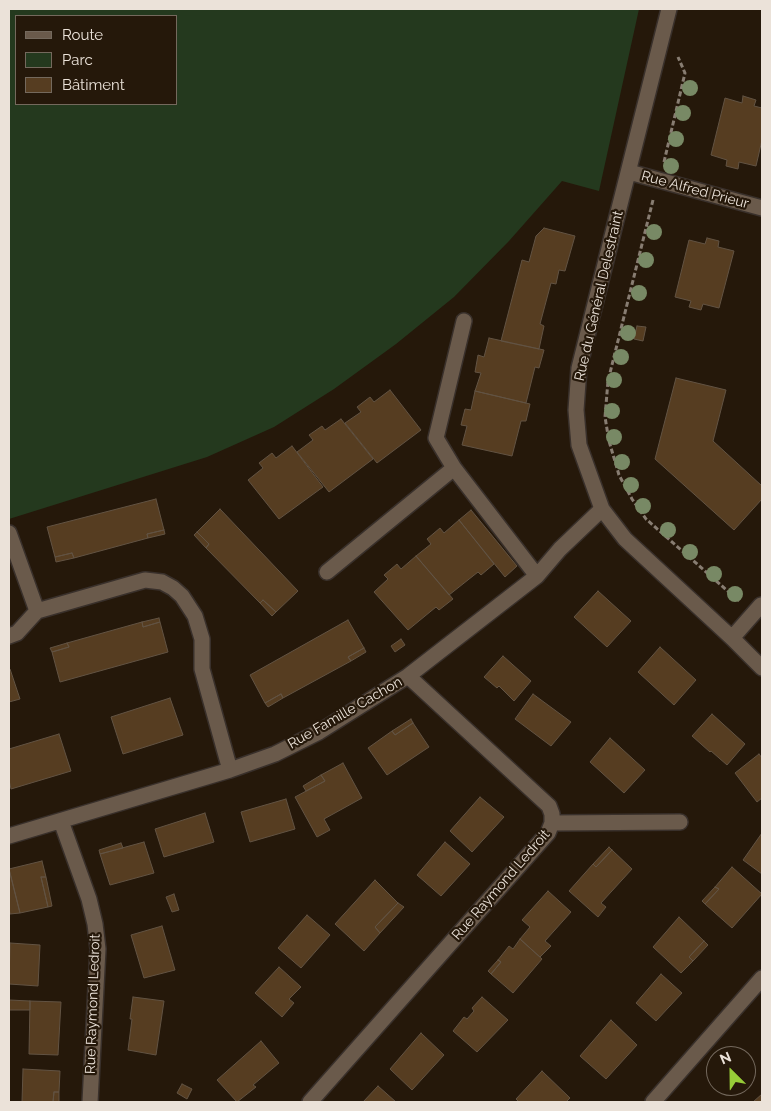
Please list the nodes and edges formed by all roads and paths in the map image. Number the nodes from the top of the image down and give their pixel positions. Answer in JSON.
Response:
{"nodes":[{"id":1,"x":669,"y":9,"type":"edge"},
{"id":2,"x":661,"y":41,"type":"junction"},
{"id":3,"x":662,"y":168,"type":"dead end"},
{"id":4,"x":629,"y":172,"type":"junction"},
{"id":5,"x":655,"y":194,"type":"dead end"},
{"id":6,"x":762,"y":208,"type":"edge"},
{"id":7,"x":464,"y":321,"type":"dead end"},
{"id":8,"x":454,"y":468,"type":"junction"},
{"id":9,"x":602,"y":509,"type":"junction"},
{"id":10,"x":9,"y":532,"type":"edge"},
{"id":11,"x":327,"y":572,"type":"dead end"},
{"id":12,"x":537,"y":576,"type":"junction"},
{"id":13,"x":740,"y":602,"type":"dead end"},
{"id":14,"x":761,"y":605,"type":"edge"},
{"id":15,"x":37,"y":611,"type":"junction"},
{"id":16,"x":9,"y":636,"type":"edge"},
{"id":17,"x":732,"y":638,"type":"junction"},
{"id":18,"x":762,"y":668,"type":"edge"},
{"id":19,"x":408,"y":676,"type":"junction"},
{"id":20,"x":230,"y":770,"type":"junction"},
{"id":21,"x":61,"y":821,"type":"junction"},
{"id":22,"x":680,"y":822,"type":"dead end"},
{"id":23,"x":552,"y":823,"type":"junction"},
{"id":24,"x":9,"y":836,"type":"edge"},
{"id":25,"x":762,"y":978,"type":"edge"},
{"id":26,"x":90,"y":1102,"type":"edge"},
{"id":27,"x":310,"y":1102,"type":"edge"},
{"id":28,"x":653,"y":1102,"type":"edge"}],
"edges":[{"from":1,"to":2,"type":"street","name":"Rue du Général Delestraint"},
{"from":2,"to":3,"type":"path"},
{"from":2,"to":4,"type":"street","name":"Rue du Général Delestraint"},
{"from":4,"to":6,"type":"street","name":"Rue Alfred Prieur"},
{"from":4,"to":9,"type":"street","name":"Rue du Général Delestraint"},
{"from":5,"to":13,"type":"path"},
{"from":7,"to":8,"type":"street"},
{"from":8,"to":11,"type":"street"},
{"from":8,"to":12,"type":"street"},
{"from":9,"to":12,"type":"street","name":"Rue Famille Cachon"},
{"from":9,"to":17,"type":"street","name":"Rue du Général Delestraint"},
{"from":10,"to":15,"type":"street"},
{"from":12,"to":19,"type":"street","name":"Rue Famille Cachon"},
{"from":14,"to":17,"type":"street"},
{"from":15,"to":16,"type":"street"},
{"from":15,"to":20,"type":"street"},
{"from":17,"to":18,"type":"street","name":"Rue du Général Delestraint"},
{"from":19,"to":20,"type":"street","name":"Rue Famille Cachon"},
{"from":19,"to":23,"type":"street","name":"Rue Raymond Ledroit"},
{"from":20,"to":21,"type":"street","name":"Rue Famille Cachon"},
{"from":21,"to":24,"type":"street","name":"Rue Famille Cachon"},
{"from":21,"to":26,"type":"street","name":"Rue Raymond Ledroit"},
{"from":22,"to":23,"type":"street"},
{"from":23,"to":27,"type":"street","name":"Rue Raymond Ledroit"},
{"from":25,"to":28,"type":"street"}]}
